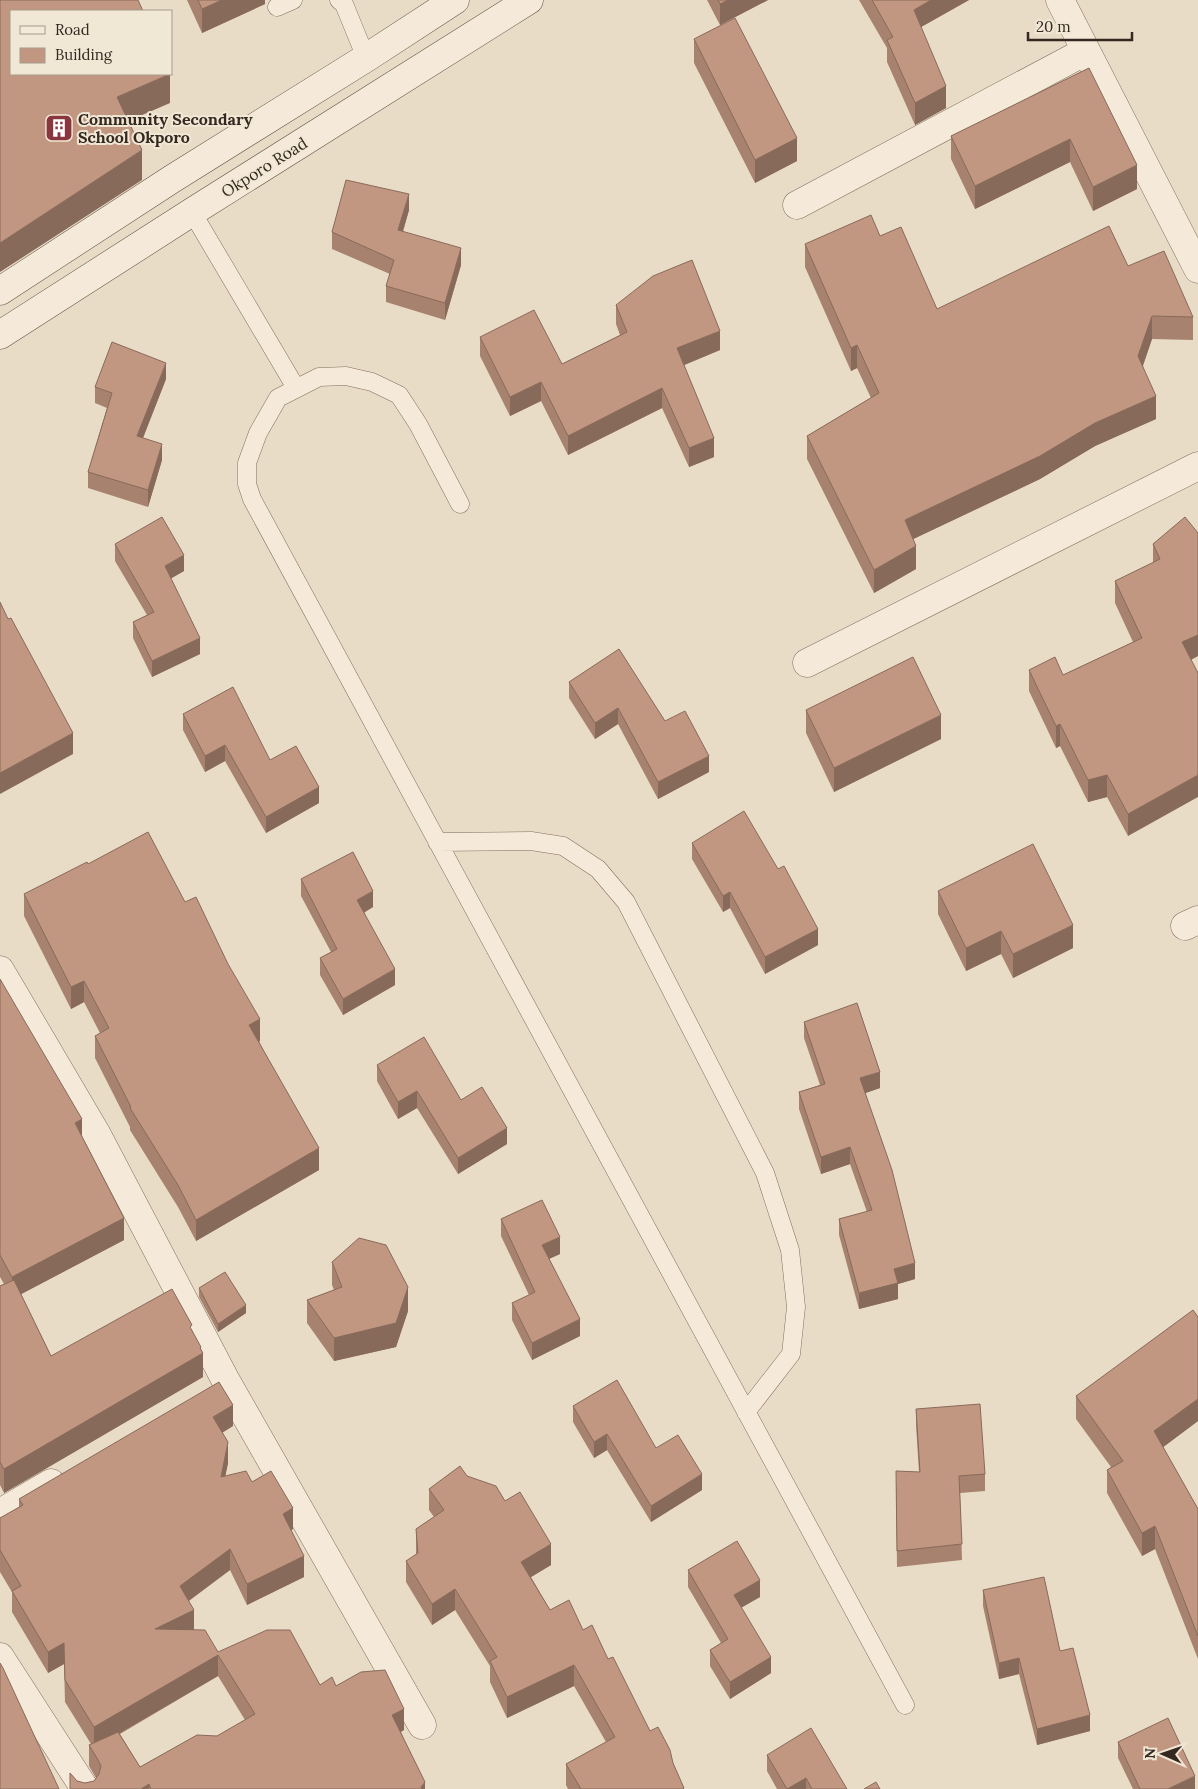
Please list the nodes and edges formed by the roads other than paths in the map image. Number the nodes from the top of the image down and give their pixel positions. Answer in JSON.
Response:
{"nodes":[{"id":1,"x":339,"y":0,"type":"edge"},
{"id":2,"x":454,"y":0,"type":"edge"},
{"id":3,"x":530,"y":0,"type":"edge"},
{"id":4,"x":1060,"y":0,"type":"edge"},
{"id":5,"x":1086,"y":51,"type":"junction"},
{"id":6,"x":366,"y":58,"type":"junction"},
{"id":7,"x":797,"y":206,"type":"dead end"},
{"id":8,"x":192,"y":212,"type":"junction"},
{"id":9,"x":1198,"y":270,"type":"edge"},
{"id":10,"x":0,"y":290,"type":"edge"},
{"id":11,"x":0,"y":335,"type":"edge"},
{"id":12,"x":296,"y":388,"type":"junction"},
{"id":13,"x":1198,"y":466,"type":"edge"},
{"id":14,"x":460,"y":504,"type":"dead end"},
{"id":15,"x":807,"y":662,"type":"dead end"},
{"id":16,"x":437,"y":842,"type":"junction"},
{"id":17,"x":0,"y":970,"type":"edge"},
{"id":18,"x":746,"y":1412,"type":"junction"},
{"id":19,"x":75,"y":1469,"type":"edge"},
{"id":20,"x":0,"y":1513,"type":"edge"},
{"id":21,"x":0,"y":1657,"type":"edge"},
{"id":22,"x":905,"y":1705,"type":"dead end"},
{"id":23,"x":422,"y":1725,"type":"dead end"},
{"id":24,"x":85,"y":1789,"type":"edge"}],
"edges":[{"from":1,"to":6,"type":"lane"},
{"from":2,"to":6,"type":"street"},
{"from":3,"to":8,"type":"street","name":"Okporo Road"},
{"from":4,"to":5,"type":"street"},
{"from":5,"to":7,"type":"street"},
{"from":5,"to":9,"type":"street"},
{"from":6,"to":10,"type":"street"},
{"from":8,"to":11,"type":"street","name":"Okporo Road"},
{"from":8,"to":12,"type":"lane"},
{"from":12,"to":14,"type":"lane"},
{"from":12,"to":16,"type":"lane"},
{"from":13,"to":15,"type":"street"},
{"from":16,"to":18,"type":"lane"},
{"from":16,"to":18,"type":"lane"},
{"from":17,"to":23,"type":"street"},
{"from":18,"to":22,"type":"lane"},
{"from":19,"to":20,"type":"street"},
{"from":21,"to":24,"type":"street"}]}
